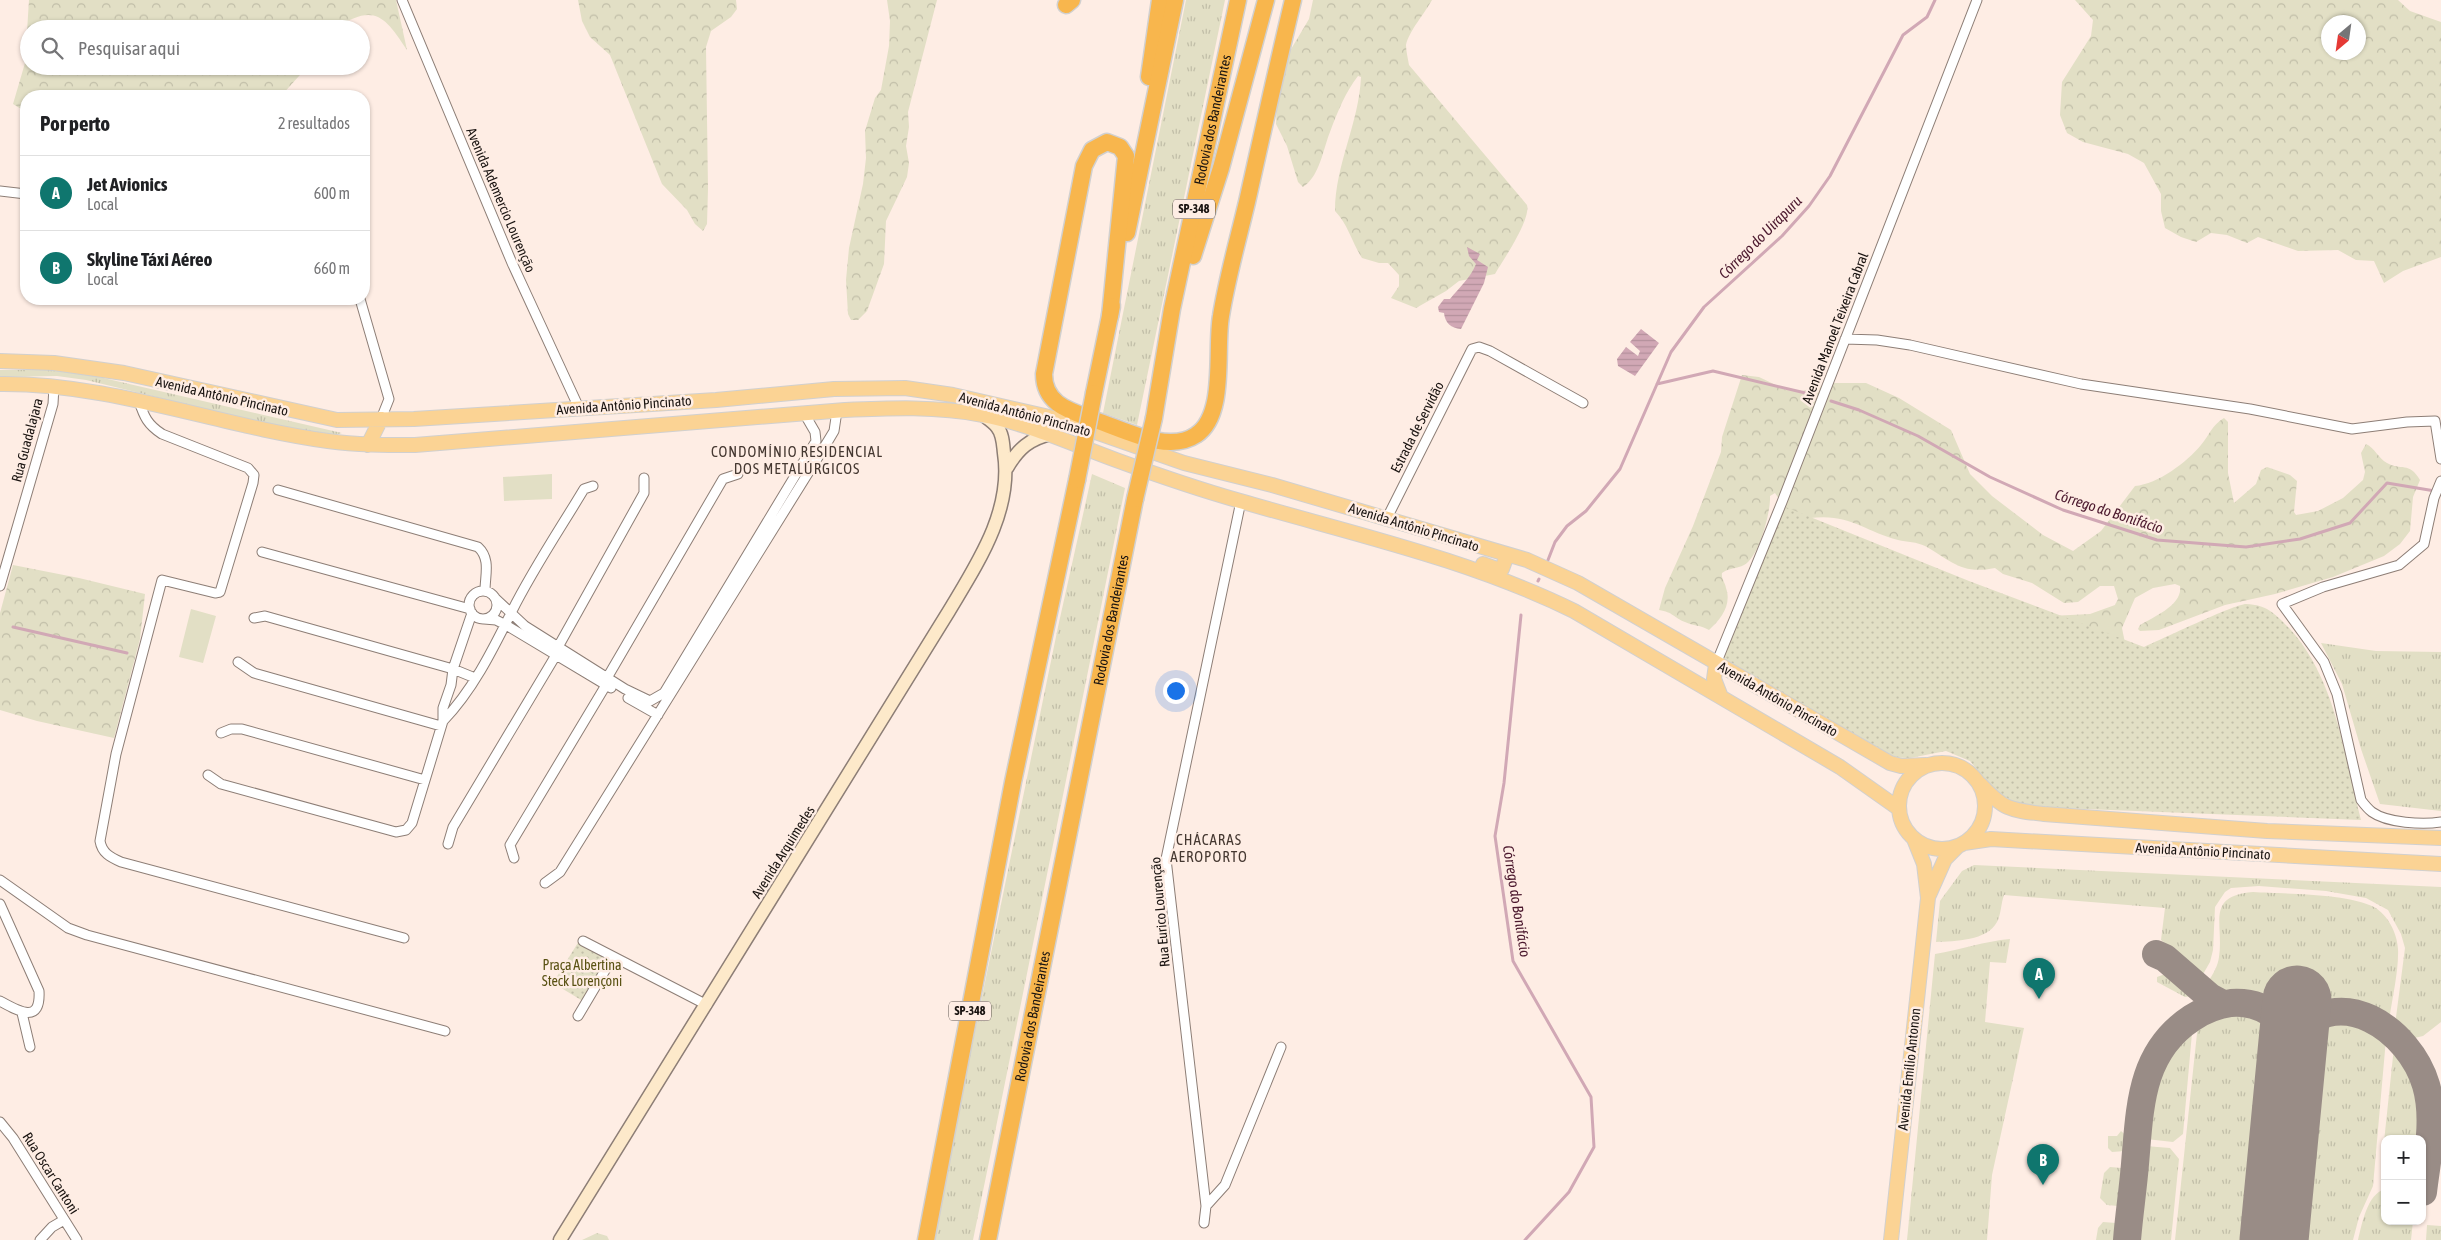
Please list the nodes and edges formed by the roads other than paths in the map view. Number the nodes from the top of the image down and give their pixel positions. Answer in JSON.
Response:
{"nodes":[{"id":1,"x":402,"y":0,"type":"edge"},
{"id":2,"x":1160,"y":0,"type":"edge"},
{"id":3,"x":1175,"y":0,"type":"edge"},
{"id":4,"x":1238,"y":0,"type":"edge"},
{"id":5,"x":1266,"y":0,"type":"edge"},
{"id":6,"x":1293,"y":0,"type":"edge"},
{"id":7,"x":1977,"y":0,"type":"edge"},
{"id":8,"x":1150,"y":127,"type":"junction"},
{"id":9,"x":0,"y":191,"type":"edge"},
{"id":10,"x":20,"y":193,"type":"edge"},
{"id":11,"x":362,"y":305,"type":"edge"},
{"id":12,"x":1172,"y":309,"type":"junction"},
{"id":13,"x":1110,"y":316,"type":"junction"},
{"id":14,"x":1845,"y":339,"type":"junction"},
{"id":15,"x":0,"y":361,"type":"edge"},
{"id":16,"x":0,"y":384,"type":"edge"},
{"id":17,"x":54,"y":386,"type":"junction"},
{"id":18,"x":807,"y":391,"type":"junction"},
{"id":19,"x":139,"y":401,"type":"junction"},
{"id":20,"x":1583,"y":403,"type":"dead end"},
{"id":21,"x":579,"y":408,"type":"junction"},
{"id":22,"x":838,"y":411,"type":"junction"},
{"id":23,"x":804,"y":413,"type":"junction"},
{"id":24,"x":982,"y":415,"type":"junction"},
{"id":25,"x":476,"y":416,"type":"junction"},
{"id":26,"x":381,"y":419,"type":"junction"},
{"id":27,"x":1052,"y":434,"type":"junction"},
{"id":28,"x":453,"y":441,"type":"junction"},
{"id":29,"x":368,"y":445,"type":"junction"},
{"id":30,"x":2441,"y":459,"type":"edge"},
{"id":31,"x":1007,"y":468,"type":"junction"},
{"id":32,"x":738,"y":474,"type":"dead end"},
{"id":33,"x":644,"y":478,"type":"dead end"},
{"id":34,"x":2440,"y":483,"type":"edge"},
{"id":35,"x":593,"y":486,"type":"dead end"},
{"id":36,"x":278,"y":490,"type":"dead end"},
{"id":37,"x":1241,"y":501,"type":"junction"},
{"id":38,"x":1387,"y":518,"type":"junction"},
{"id":39,"x":1398,"y":545,"type":"junction"},
{"id":40,"x":262,"y":552,"type":"dead end"},
{"id":41,"x":1429,"y":554,"type":"junction"},
{"id":42,"x":1507,"y":555,"type":"junction"},
{"id":43,"x":0,"y":586,"type":"edge"},
{"id":44,"x":485,"y":591,"type":"junction"},
{"id":45,"x":496,"y":598,"type":"junction"},
{"id":46,"x":471,"y":611,"type":"junction"},
{"id":47,"x":512,"y":612,"type":"junction"},
{"id":48,"x":254,"y":618,"type":"dead end"},
{"id":49,"x":484,"y":619,"type":"junction"},
{"id":50,"x":506,"y":625,"type":"junction"},
{"id":51,"x":557,"y":651,"type":"junction"},
{"id":52,"x":238,"y":662,"type":"dead end"},
{"id":53,"x":1716,"y":664,"type":"junction"},
{"id":54,"x":453,"y":669,"type":"junction"},
{"id":55,"x":475,"y":678,"type":"junction"},
{"id":56,"x":606,"y":682,"type":"junction"},
{"id":57,"x":1721,"y":697,"type":"junction"},
{"id":58,"x":658,"y":716,"type":"junction"},
{"id":59,"x":442,"y":723,"type":"junction"},
{"id":60,"x":221,"y":733,"type":"dead end"},
{"id":61,"x":1926,"y":765,"type":"junction"},
{"id":62,"x":208,"y":775,"type":"dead end"},
{"id":63,"x":425,"y":780,"type":"junction"},
{"id":64,"x":1980,"y":784,"type":"junction"},
{"id":65,"x":1898,"y":808,"type":"junction"},
{"id":66,"x":2441,"y":822,"type":"edge"},
{"id":67,"x":2441,"y":838,"type":"edge"},
{"id":68,"x":1914,"y":839,"type":"junction"},
{"id":69,"x":448,"y":844,"type":"dead end"},
{"id":70,"x":1961,"y":845,"type":"junction"},
{"id":71,"x":514,"y":858,"type":"dead end"},
{"id":72,"x":2441,"y":864,"type":"edge"},
{"id":73,"x":0,"y":880,"type":"edge"},
{"id":74,"x":545,"y":882,"type":"dead end"},
{"id":75,"x":1928,"y":898,"type":"junction"},
{"id":76,"x":0,"y":904,"type":"edge"},
{"id":77,"x":404,"y":938,"type":"dead end"},
{"id":78,"x":583,"y":940,"type":"dead end"},
{"id":79,"x":612,"y":957,"type":"junction"},
{"id":80,"x":0,"y":1001,"type":"edge"},
{"id":81,"x":706,"y":1005,"type":"junction"},
{"id":82,"x":22,"y":1013,"type":"junction"},
{"id":83,"x":578,"y":1016,"type":"dead end"},
{"id":84,"x":445,"y":1030,"type":"dead end"},
{"id":85,"x":30,"y":1047,"type":"dead end"},
{"id":86,"x":1281,"y":1047,"type":"dead end"},
{"id":87,"x":0,"y":1122,"type":"edge"},
{"id":88,"x":1206,"y":1206,"type":"junction"},
{"id":89,"x":64,"y":1220,"type":"junction"},
{"id":90,"x":1204,"y":1223,"type":"dead end"},
{"id":91,"x":40,"y":1240,"type":"edge"},
{"id":92,"x":77,"y":1240,"type":"edge"},
{"id":93,"x":560,"y":1240,"type":"edge"},
{"id":94,"x":926,"y":1240,"type":"edge"},
{"id":95,"x":988,"y":1240,"type":"edge"},
{"id":96,"x":1891,"y":1240,"type":"edge"}],
"edges":[{"from":1,"to":21,"type":"street","name":"Avenida Ademercio Lourenção"},
{"from":2,"to":8,"type":"highway"},
{"from":3,"to":8,"type":"highway","number":"SP-348"},
{"from":4,"to":12,"type":"highway","name":"Rodovia dos Bandeirantes","number":"SP-348"},
{"from":5,"to":12,"type":"highway"},
{"from":6,"to":13,"type":"highway"},
{"from":7,"to":14,"type":"street","name":"Avenida Manoel Teixeira Cabral"},
{"from":8,"to":13,"type":"highway","number":"SP-348"},
{"from":9,"to":10,"type":"street"},
{"from":11,"to":26,"type":"street"},
{"from":12,"to":95,"type":"highway","name":"Rodovia dos Bandeirantes","number":"SP-348","bridge":true},
{"from":13,"to":94,"type":"highway","number":"SP-348","bridge":true},
{"from":14,"to":30,"type":"street"},
{"from":14,"to":53,"type":"street","name":"Avenida Manoel Teixeira Cabral"},
{"from":15,"to":26,"type":"main road","name":"Avenida Antônio Pincinato"},
{"from":16,"to":17,"type":"main road","name":"Avenida Antônio Pincinato"},
{"from":17,"to":19,"type":"main road","name":"Avenida Antônio Pincinato"},
{"from":17,"to":43,"type":"street","name":"Rua Guadalajara"},
{"from":18,"to":21,"type":"main road","name":"Avenida Antônio Pincinato"},
{"from":18,"to":22,"type":"main road"},
{"from":18,"to":38,"type":"main road","name":"Avenida Antônio Pincinato"},
{"from":19,"to":29,"type":"main road","name":"Avenida Antônio Pincinato"},
{"from":19,"to":77,"type":"street"},
{"from":20,"to":38,"type":"street","name":"Estrada de Servidão"},
{"from":21,"to":25,"type":"main road","name":"Avenida Antônio Pincinato"},
{"from":22,"to":23,"type":"main road","name":"Avenida Antônio Pincinato"},
{"from":22,"to":24,"type":"main road","name":"Avenida Antônio Pincinato"},
{"from":22,"to":58,"type":"street"},
{"from":23,"to":28,"type":"main road","name":"Avenida Antônio Pincinato"},
{"from":23,"to":56,"type":"street"},
{"from":24,"to":27,"type":"main road","name":"Avenida Antônio Pincinato"},
{"from":24,"to":31,"type":"main road","name":"Avenida Arquimedes"},
{"from":25,"to":26,"type":"main road","name":"Avenida Antônio Pincinato"},
{"from":25,"to":28,"type":"main road"},
{"from":26,"to":29,"type":"main road"},
{"from":27,"to":31,"type":"main road","name":"Avenida Arquimedes"},
{"from":27,"to":37,"type":"main road","name":"Avenida Antônio Pincinato"},
{"from":28,"to":29,"type":"main road","name":"Avenida Antônio Pincinato"},
{"from":31,"to":81,"type":"main road","name":"Avenida Arquimedes"},
{"from":32,"to":56,"type":"street"},
{"from":33,"to":51,"type":"street"},
{"from":34,"to":66,"type":"street"},
{"from":35,"to":47,"type":"street"},
{"from":36,"to":44,"type":"street"},
{"from":37,"to":39,"type":"main road","name":"Avenida Antônio Pincinato"},
{"from":37,"to":88,"type":"street","name":"Rua Eurico Lourenção"},
{"from":38,"to":39,"type":"main road"},
{"from":38,"to":42,"type":"main road","name":"Avenida Antônio Pincinato"},
{"from":39,"to":41,"type":"main road","name":"Avenida Antônio Pincinato"},
{"from":40,"to":46,"type":"street"},
{"from":41,"to":42,"type":"main road"},
{"from":41,"to":57,"type":"main road","name":"Avenida Antônio Pincinato"},
{"from":42,"to":53,"type":"main road","name":"Avenida Antônio Pincinato"},
{"from":44,"to":45,"type":"street"},
{"from":44,"to":46,"type":"street"},
{"from":45,"to":47,"type":"street"},
{"from":45,"to":49,"type":"street"},
{"from":46,"to":49,"type":"street"},
{"from":46,"to":54,"type":"street"},
{"from":47,"to":50,"type":"street"},
{"from":47,"to":51,"type":"street"},
{"from":48,"to":54,"type":"street"},
{"from":49,"to":50,"type":"street"},
{"from":50,"to":51,"type":"street"},
{"from":50,"to":55,"type":"street"},
{"from":51,"to":56,"type":"street"},
{"from":51,"to":69,"type":"street"},
{"from":52,"to":59,"type":"street"},
{"from":53,"to":57,"type":"main road"},
{"from":53,"to":61,"type":"main road","name":"Avenida Antônio Pincinato"},
{"from":54,"to":55,"type":"street"},
{"from":54,"to":59,"type":"street"},
{"from":55,"to":59,"type":"street"},
{"from":56,"to":58,"type":"street"},
{"from":56,"to":71,"type":"street"},
{"from":57,"to":65,"type":"main road","name":"Avenida Antônio Pincinato"},
{"from":58,"to":74,"type":"street"},
{"from":59,"to":63,"type":"street"},
{"from":60,"to":63,"type":"street"},
{"from":61,"to":64,"type":"main road","name":"Avenida Antônio Pincinato"},
{"from":61,"to":65,"type":"main road"},
{"from":62,"to":63,"type":"street"},
{"from":64,"to":67,"type":"main road","name":"Avenida Antônio Pincinato"},
{"from":64,"to":70,"type":"main road"},
{"from":65,"to":68,"type":"main road"},
{"from":68,"to":70,"type":"main road","name":"Avenida Antônio Pincinato"},
{"from":68,"to":75,"type":"main road"},
{"from":70,"to":72,"type":"main road","name":"Avenida Antônio Pincinato"},
{"from":70,"to":75,"type":"main road"},
{"from":73,"to":84,"type":"street"},
{"from":75,"to":96,"type":"main road","name":"Avenida Emílio Antonon"},
{"from":76,"to":82,"type":"street"},
{"from":78,"to":79,"type":"street"},
{"from":79,"to":81,"type":"street"},
{"from":79,"to":83,"type":"street"},
{"from":80,"to":82,"type":"street"},
{"from":81,"to":93,"type":"main road","name":"Avenida Arquimedes"},
{"from":82,"to":85,"type":"street"},
{"from":86,"to":88,"type":"street"},
{"from":87,"to":89,"type":"street","name":"Rua Oscar Cantoni"},
{"from":88,"to":90,"type":"street","name":"Rua Eurico Lourenção"},
{"from":89,"to":91,"type":"street"},
{"from":89,"to":92,"type":"street","name":"Rua Oscar Cantoni"}]}
